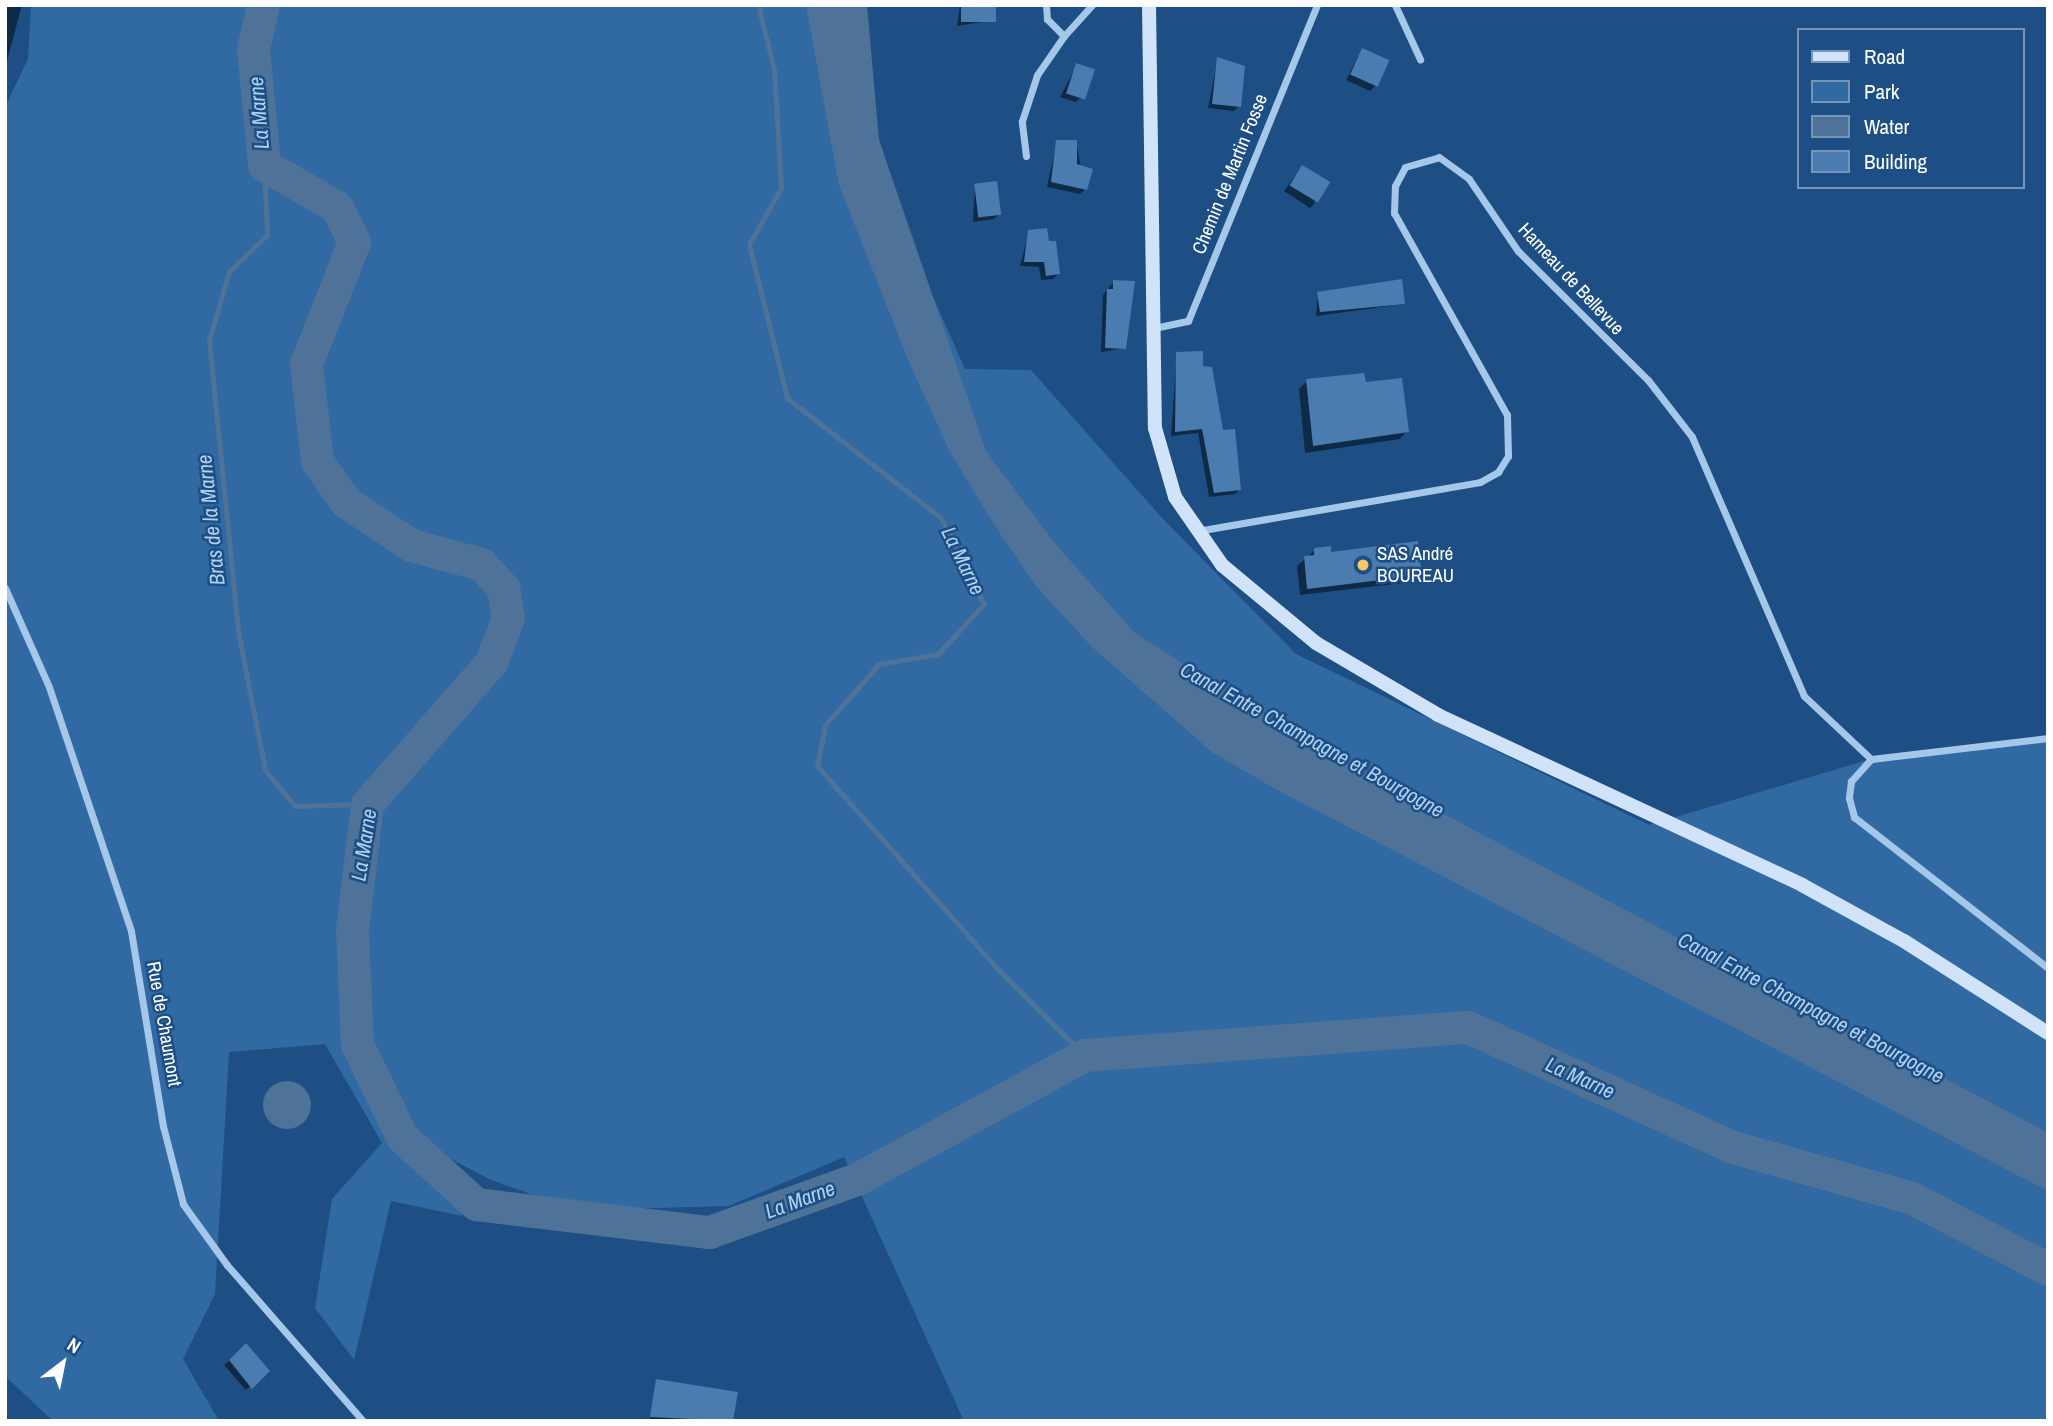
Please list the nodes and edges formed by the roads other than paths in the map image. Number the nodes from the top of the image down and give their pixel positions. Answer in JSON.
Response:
{"nodes":[{"id":1,"x":1046,"y":5,"type":"edge"},
{"id":2,"x":1092,"y":5,"type":"edge"},
{"id":3,"x":1149,"y":5,"type":"edge"},
{"id":4,"x":1317,"y":5,"type":"edge"},
{"id":5,"x":1395,"y":5,"type":"edge"},
{"id":6,"x":1064,"y":36,"type":"junction"},
{"id":7,"x":1420,"y":59,"type":"dead end"},
{"id":8,"x":1026,"y":156,"type":"dead end"},
{"id":9,"x":1153,"y":328,"type":"junction"},
{"id":10,"x":1196,"y":531,"type":"junction"},
{"id":11,"x":5,"y":588,"type":"edge"},
{"id":12,"x":2048,"y":738,"type":"edge"},
{"id":13,"x":1871,"y":759,"type":"junction"},
{"id":14,"x":2048,"y":968,"type":"edge"},
{"id":15,"x":2048,"y":1032,"type":"edge"},
{"id":16,"x":363,"y":1421,"type":"edge"}],
"edges":[{"from":1,"to":6,"type":"street"},
{"from":2,"to":6,"type":"street"},
{"from":3,"to":9,"type":"street"},
{"from":4,"to":9,"type":"street","name":"Chemin de Martin Fosse"},
{"from":5,"to":7,"type":"street"},
{"from":6,"to":8,"type":"street"},
{"from":9,"to":10,"type":"street"},
{"from":10,"to":13,"type":"street","name":"Hameau de Bellevue"},
{"from":10,"to":15,"type":"street"},
{"from":11,"to":16,"type":"street","name":"Rue de Chaumont"},
{"from":12,"to":13,"type":"street"},
{"from":13,"to":14,"type":"street"}]}
